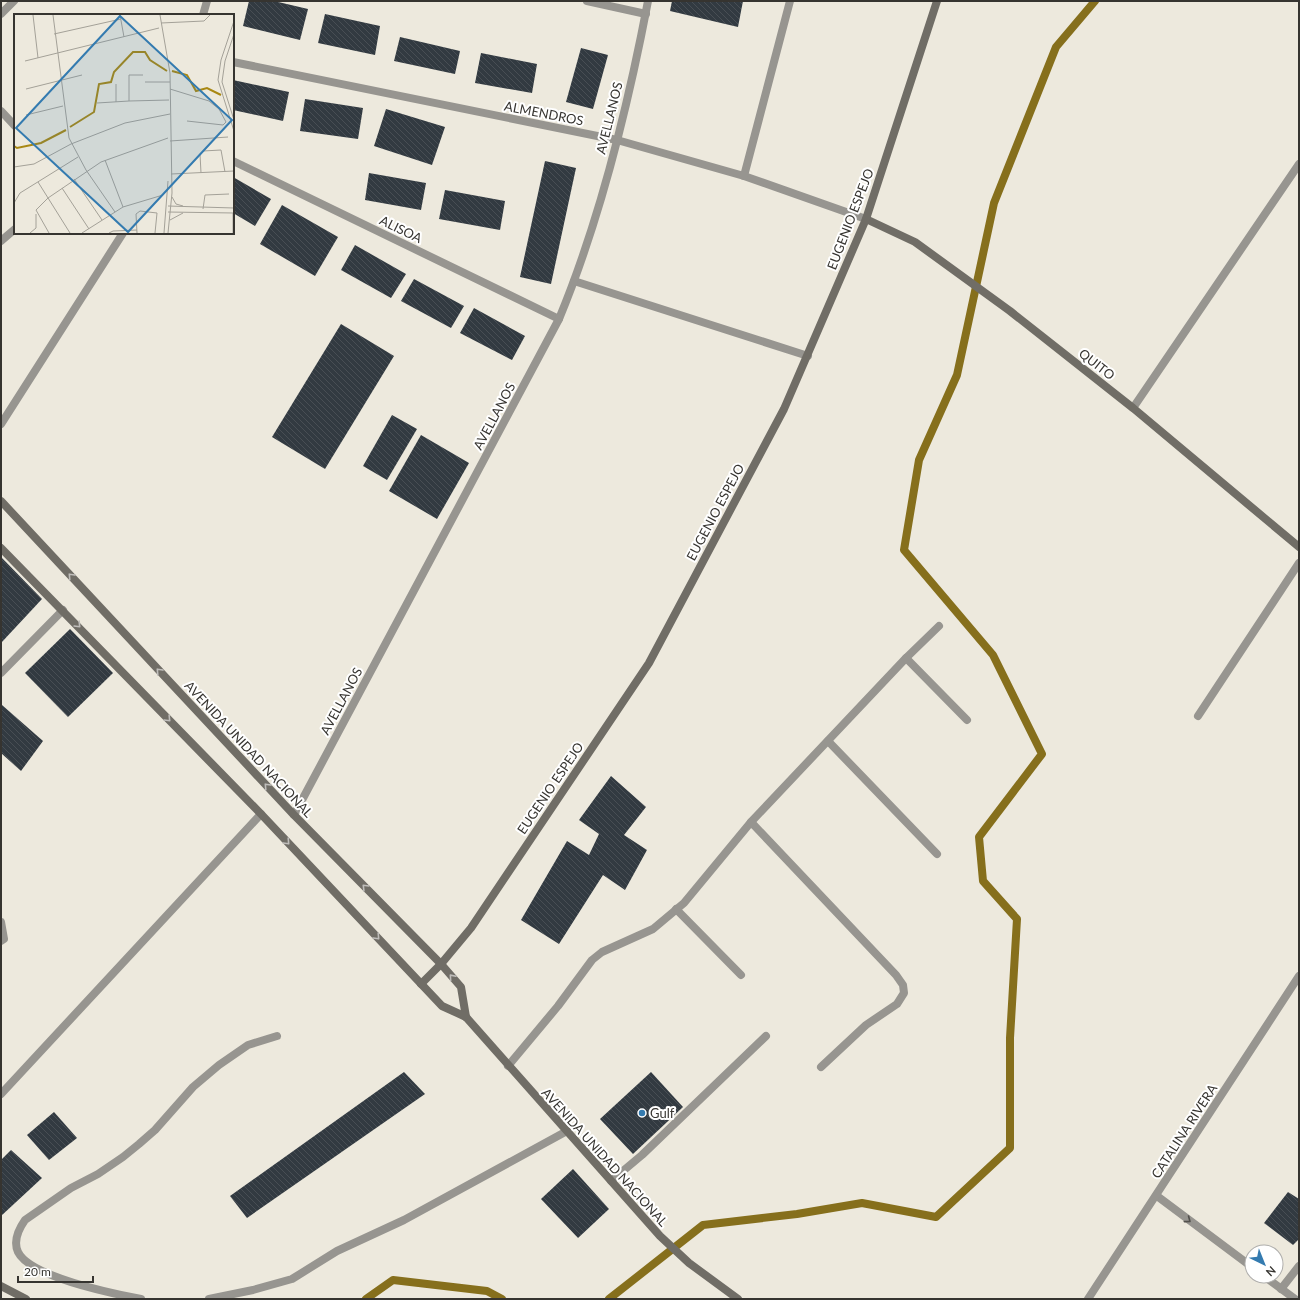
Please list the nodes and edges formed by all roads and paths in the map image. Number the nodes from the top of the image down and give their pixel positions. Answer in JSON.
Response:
{"nodes":[{"id":1,"x":14,"y":1,"type":"edge"},
{"id":2,"x":207,"y":1,"type":"edge"},
{"id":3,"x":587,"y":1,"type":"edge"},
{"id":4,"x":648,"y":1,"type":"edge"},
{"id":5,"x":790,"y":1,"type":"edge"},
{"id":6,"x":937,"y":1,"type":"edge"},
{"id":7,"x":1,"y":14,"type":"edge"},
{"id":8,"x":203,"y":14,"type":"edge"},
{"id":9,"x":646,"y":14,"type":"junction"},
{"id":10,"x":234,"y":62,"type":"edge"},
{"id":11,"x":1,"y":111,"type":"edge"},
{"id":12,"x":14,"y":125,"type":"edge"},
{"id":13,"x":617,"y":140,"type":"junction"},
{"id":14,"x":234,"y":161,"type":"edge"},
{"id":15,"x":1299,"y":164,"type":"edge"},
{"id":16,"x":744,"y":176,"type":"junction"},
{"id":17,"x":866,"y":219,"type":"junction"},
{"id":18,"x":14,"y":230,"type":"edge"},
{"id":19,"x":122,"y":234,"type":"edge"},
{"id":20,"x":1,"y":241,"type":"edge"},
{"id":21,"x":574,"y":281,"type":"junction"},
{"id":22,"x":559,"y":319,"type":"junction"},
{"id":23,"x":808,"y":356,"type":"junction"},
{"id":24,"x":1133,"y":408,"type":"junction"},
{"id":25,"x":1,"y":424,"type":"edge"},
{"id":26,"x":1,"y":501,"type":"edge"},
{"id":27,"x":1299,"y":547,"type":"edge"},
{"id":28,"x":1,"y":548,"type":"edge"},
{"id":29,"x":1299,"y":563,"type":"edge"},
{"id":30,"x":63,"y":610,"type":"junction"},
{"id":31,"x":940,"y":626,"type":"dead end"},
{"id":32,"x":906,"y":658,"type":"junction"},
{"id":33,"x":1,"y":673,"type":"edge"},
{"id":34,"x":1198,"y":716,"type":"dead end"},
{"id":35,"x":967,"y":720,"type":"dead end"},
{"id":36,"x":828,"y":741,"type":"junction"},
{"id":37,"x":261,"y":814,"type":"junction"},
{"id":38,"x":294,"y":815,"type":"junction"},
{"id":39,"x":751,"y":822,"type":"junction"},
{"id":40,"x":937,"y":854,"type":"dead end"},
{"id":41,"x":676,"y":909,"type":"junction"},
{"id":42,"x":1,"y":922,"type":"edge"},
{"id":43,"x":1,"y":941,"type":"edge"},
{"id":44,"x":441,"y":964,"type":"junction"},
{"id":45,"x":741,"y":975,"type":"dead end"},
{"id":46,"x":1299,"y":976,"type":"edge"},
{"id":47,"x":421,"y":984,"type":"junction"},
{"id":48,"x":466,"y":1017,"type":"junction"},
{"id":49,"x":277,"y":1036,"type":"dead end"},
{"id":50,"x":766,"y":1036,"type":"dead end"},
{"id":51,"x":508,"y":1066,"type":"junction"},
{"id":52,"x":821,"y":1067,"type":"dead end"},
{"id":53,"x":1,"y":1094,"type":"edge"},
{"id":54,"x":567,"y":1131,"type":"junction"},
{"id":55,"x":611,"y":1181,"type":"junction"},
{"id":56,"x":1157,"y":1196,"type":"junction"},
{"id":57,"x":1244,"y":1261,"type":"edge"},
{"id":58,"x":1299,"y":1266,"type":"edge"},
{"id":59,"x":1274,"y":1284,"type":"edge"},
{"id":60,"x":1,"y":1286,"type":"edge"},
{"id":61,"x":1281,"y":1289,"type":"junction"},
{"id":62,"x":26,"y":1299,"type":"edge"},
{"id":63,"x":141,"y":1299,"type":"edge"},
{"id":64,"x":209,"y":1299,"type":"edge"},
{"id":65,"x":738,"y":1299,"type":"edge"},
{"id":66,"x":1088,"y":1299,"type":"edge"},
{"id":67,"x":1295,"y":1299,"type":"edge"}],
"edges":[{"from":1,"to":7,"type":"street"},
{"from":2,"to":8,"type":"street"},
{"from":3,"to":9,"type":"street"},
{"from":4,"to":9,"type":"street","name":"AVELLANOS"},
{"from":5,"to":16,"type":"street"},
{"from":6,"to":17,"type":"main road","name":"EUGENIO ESPEJO"},
{"from":9,"to":13,"type":"street","name":"AVELLANOS"},
{"from":10,"to":13,"type":"street","name":"ALMENDROS"},
{"from":11,"to":12,"type":"street"},
{"from":13,"to":16,"type":"street","name":"ALMENDROS"},
{"from":13,"to":21,"type":"street","name":"AVELLANOS"},
{"from":14,"to":22,"type":"street","name":"ALISOA"},
{"from":15,"to":24,"type":"street"},
{"from":16,"to":17,"type":"street","name":"ALMENDROS"},
{"from":17,"to":23,"type":"main road","name":"EUGENIO ESPEJO"},
{"from":17,"to":24,"type":"main road","name":"QUITO"},
{"from":18,"to":20,"type":"street"},
{"from":19,"to":25,"type":"street"},
{"from":21,"to":22,"type":"street","name":"AVELLANOS"},
{"from":21,"to":23,"type":"street"},
{"from":22,"to":38,"type":"street","name":"AVELLANOS"},
{"from":23,"to":44,"type":"main road","name":"EUGENIO ESPEJO"},
{"from":24,"to":27,"type":"main road","name":"QUITO"},
{"from":38,"to":26,"type":"main road","name":"AVENIDA UNIDAD NACIONAL","one_way":true},
{"from":28,"to":30,"type":"main road","name":"AVENIDA UNIDAD NACIONAL"},
{"from":29,"to":34,"type":"street"},
{"from":30,"to":33,"type":"street"},
{"from":30,"to":37,"type":"main road","name":"AVENIDA UNIDAD NACIONAL","one_way":true},
{"from":31,"to":32,"type":"street"},
{"from":32,"to":35,"type":"street"},
{"from":32,"to":36,"type":"street"},
{"from":36,"to":39,"type":"street"},
{"from":36,"to":40,"type":"street"},
{"from":37,"to":47,"type":"main road","name":"AVENIDA UNIDAD NACIONAL","one_way":true},
{"from":37,"to":53,"type":"street"},
{"from":44,"to":38,"type":"main road","name":"AVENIDA UNIDAD NACIONAL","one_way":true},
{"from":39,"to":41,"type":"street"},
{"from":39,"to":52,"type":"street"},
{"from":41,"to":45,"type":"street"},
{"from":41,"to":51,"type":"street"},
{"from":42,"to":43,"type":"street"},
{"from":44,"to":47,"type":"main road","name":"EUGENIO ESPEJO"},
{"from":48,"to":44,"type":"main road","name":"AVENIDA UNIDAD NACIONAL","one_way":true},
{"from":46,"to":56,"type":"street","name":"CATALINA RIVERA"},
{"from":47,"to":48,"type":"main road","name":"AVENIDA UNIDAD NACIONAL"},
{"from":48,"to":51,"type":"main road","name":"AVENIDA UNIDAD NACIONAL"},
{"from":49,"to":63,"type":"street"},
{"from":50,"to":55,"type":"street"},
{"from":51,"to":54,"type":"main road","name":"AVENIDA UNIDAD NACIONAL"},
{"from":54,"to":55,"type":"main road","name":"AVENIDA UNIDAD NACIONAL"},
{"from":54,"to":64,"type":"street"},
{"from":55,"to":65,"type":"main road","name":"AVENIDA UNIDAD NACIONAL"},
{"from":56,"to":57,"type":"street","one_way":true},
{"from":56,"to":66,"type":"street","name":"CATALINA RIVERA"},
{"from":58,"to":61,"type":"street"},
{"from":59,"to":61,"type":"street"},
{"from":60,"to":62,"type":"main road"},
{"from":61,"to":67,"type":"street"}]}
